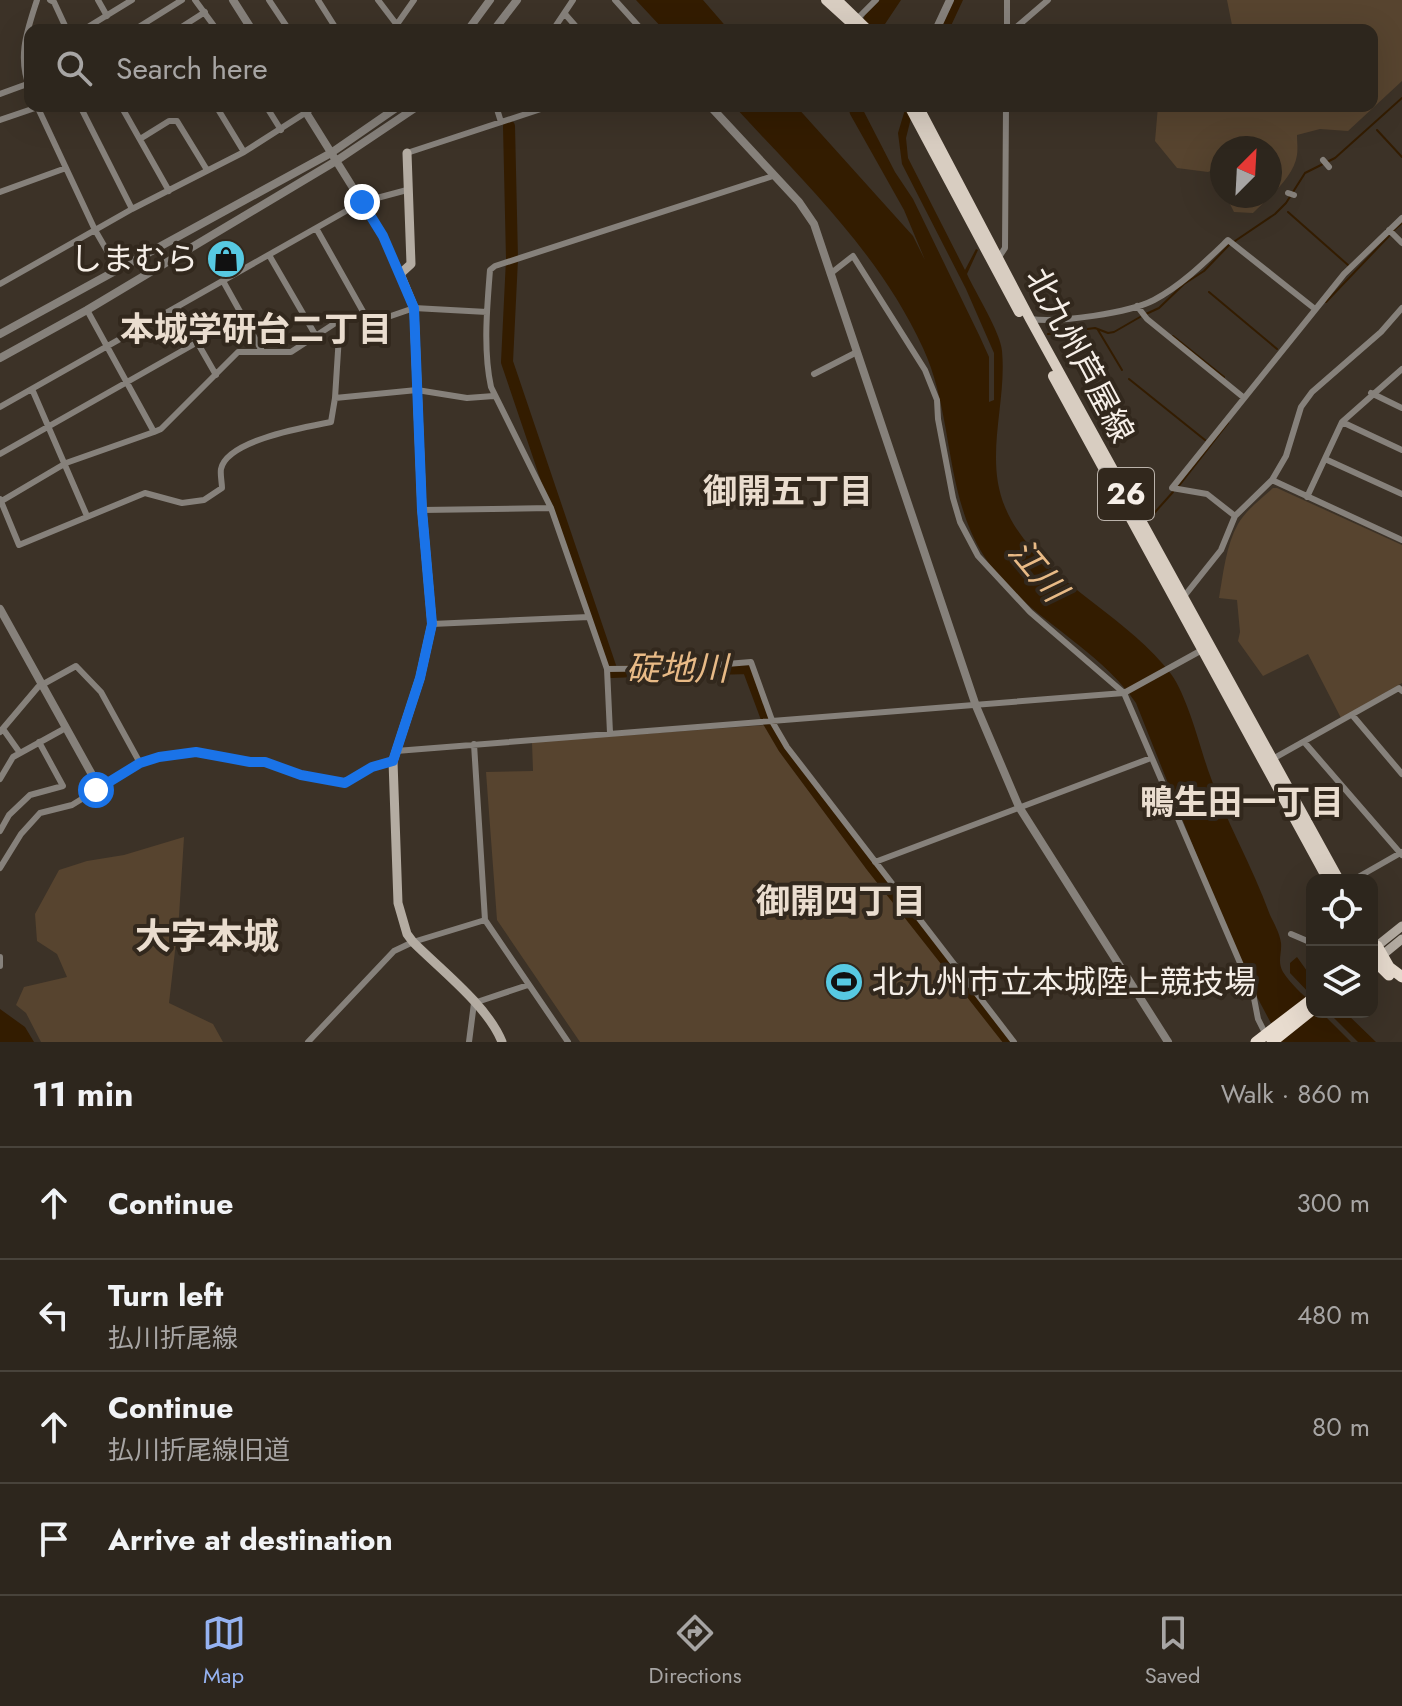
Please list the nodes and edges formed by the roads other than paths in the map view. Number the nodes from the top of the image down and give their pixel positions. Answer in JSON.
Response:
{"nodes":[{"id":1,"x":37,"y":0,"type":"edge"},
{"id":2,"x":50,"y":0,"type":"edge"},
{"id":3,"x":98,"y":0,"type":"edge"},
{"id":4,"x":132,"y":0,"type":"edge"},
{"id":5,"x":182,"y":0,"type":"edge"},
{"id":6,"x":195,"y":0,"type":"edge"},
{"id":7,"x":233,"y":0,"type":"edge"},
{"id":8,"x":269,"y":0,"type":"edge"},
{"id":9,"x":318,"y":0,"type":"edge"},
{"id":10,"x":378,"y":0,"type":"edge"},
{"id":11,"x":414,"y":0,"type":"edge"},
{"id":12,"x":490,"y":0,"type":"edge"},
{"id":13,"x":517,"y":0,"type":"edge"},
{"id":14,"x":573,"y":0,"type":"edge"},
{"id":15,"x":615,"y":0,"type":"edge"},
{"id":16,"x":826,"y":0,"type":"edge"},
{"id":17,"x":837,"y":0,"type":"edge"},
{"id":18,"x":876,"y":0,"type":"edge"},
{"id":19,"x":950,"y":0,"type":"edge"},
{"id":20,"x":1007,"y":0,"type":"edge"},
{"id":21,"x":1048,"y":0,"type":"edge"},
{"id":22,"x":205,"y":12,"type":"junction"},
{"id":23,"x":565,"y":14,"type":"junction"},
{"id":24,"x":107,"y":16,"type":"junction"},
{"id":25,"x":856,"y":23,"type":"edge"},
{"id":26,"x":30,"y":24,"type":"edge"},
{"id":27,"x":64,"y":24,"type":"edge"},
{"id":28,"x":93,"y":24,"type":"edge"},
{"id":29,"x":144,"y":24,"type":"edge"},
{"id":30,"x":186,"y":24,"type":"edge"},
{"id":31,"x":213,"y":24,"type":"edge"},
{"id":32,"x":248,"y":24,"type":"edge"},
{"id":33,"x":285,"y":24,"type":"edge"},
{"id":34,"x":333,"y":24,"type":"edge"},
{"id":35,"x":393,"y":24,"type":"edge"},
{"id":36,"x":398,"y":24,"type":"edge"},
{"id":37,"x":472,"y":24,"type":"edge"},
{"id":38,"x":499,"y":24,"type":"edge"},
{"id":39,"x":558,"y":24,"type":"edge"},
{"id":40,"x":574,"y":24,"type":"edge"},
{"id":41,"x":637,"y":24,"type":"edge"},
{"id":42,"x":939,"y":24,"type":"edge"},
{"id":43,"x":1009,"y":24,"type":"edge"},
{"id":44,"x":1018,"y":24,"type":"edge"},
{"id":45,"x":24,"y":47,"type":"edge"},
{"id":46,"x":22,"y":62,"type":"joint"},
{"id":47,"x":24,"y":69,"type":"edge"},
{"id":48,"x":24,"y":87,"type":"edge"},
{"id":49,"x":0,"y":94,"type":"edge"},
{"id":50,"x":24,"y":111,"type":"edge"},
{"id":51,"x":41,"y":112,"type":"edge"},
{"id":52,"x":83,"y":112,"type":"edge"},
{"id":53,"x":124,"y":112,"type":"edge"},
{"id":54,"x":220,"y":112,"type":"edge"},
{"id":55,"x":270,"y":112,"type":"edge"},
{"id":56,"x":302,"y":112,"type":"edge"},
{"id":57,"x":305,"y":112,"type":"edge"},
{"id":58,"x":391,"y":112,"type":"edge"},
{"id":59,"x":408,"y":112,"type":"edge"},
{"id":60,"x":498,"y":112,"type":"edge"},
{"id":61,"x":532,"y":112,"type":"edge"},
{"id":62,"x":715,"y":112,"type":"edge"},
{"id":63,"x":912,"y":112,"type":"edge"},
{"id":64,"x":921,"y":112,"type":"edge"},
{"id":65,"x":1006,"y":112,"type":"edge"},
{"id":66,"x":0,"y":120,"type":"edge"},
{"id":67,"x":501,"y":122,"type":"junction"},
{"id":68,"x":281,"y":130,"type":"junction"},
{"id":69,"x":140,"y":139,"type":"junction"},
{"id":70,"x":244,"y":152,"type":"junction"},
{"id":71,"x":407,"y":153,"type":"joint"},
{"id":72,"x":333,"y":157,"type":"junction"},
{"id":73,"x":1323,"y":160,"type":"dead end"},
{"id":74,"x":1329,"y":167,"type":"dead end"},
{"id":75,"x":66,"y":168,"type":"junction"},
{"id":76,"x":207,"y":170,"type":"junction"},
{"id":77,"x":773,"y":176,"type":"junction"},
{"id":78,"x":407,"y":190,"type":"junction"},
{"id":79,"x":169,"y":191,"type":"junction"},
{"id":80,"x":0,"y":192,"type":"edge"},
{"id":81,"x":362,"y":202,"type":"junction"},
{"id":82,"x":132,"y":209,"type":"junction"},
{"id":83,"x":1402,"y":218,"type":"edge"},
{"id":84,"x":316,"y":228,"type":"junction"},
{"id":85,"x":95,"y":230,"type":"junction"},
{"id":86,"x":1389,"y":230,"type":"junction"},
{"id":87,"x":1402,"y":243,"type":"edge"},
{"id":88,"x":269,"y":255,"type":"junction"},
{"id":89,"x":996,"y":261,"type":"junction"},
{"id":90,"x":117,"y":268,"type":"junction"},
{"id":91,"x":400,"y":274,"type":"junction"},
{"id":92,"x":830,"y":274,"type":"junction"},
{"id":93,"x":223,"y":281,"type":"junction"},
{"id":94,"x":0,"y":284,"type":"edge"},
{"id":95,"x":1137,"y":306,"type":"junction"},
{"id":96,"x":177,"y":307,"type":"junction"},
{"id":97,"x":414,"y":308,"type":"junction"},
{"id":98,"x":1402,"y":308,"type":"edge"},
{"id":99,"x":1315,"y":309,"type":"junction"},
{"id":100,"x":87,"y":310,"type":"junction"},
{"id":101,"x":487,"y":312,"type":"junction"},
{"id":102,"x":1399,"y":317,"type":"edge"},
{"id":103,"x":365,"y":319,"type":"junction"},
{"id":104,"x":1030,"y":319,"type":"junction"},
{"id":105,"x":340,"y":320,"type":"junction"},
{"id":106,"x":0,"y":334,"type":"edge"},
{"id":107,"x":316,"y":336,"type":"junction"},
{"id":108,"x":196,"y":343,"type":"junction"},
{"id":109,"x":108,"y":346,"type":"junction"},
{"id":110,"x":262,"y":351,"type":"junction"},
{"id":111,"x":857,"y":352,"type":"junction"},
{"id":112,"x":0,"y":358,"type":"edge"},
{"id":113,"x":1402,"y":369,"type":"edge"},
{"id":114,"x":814,"y":374,"type":"dead end"},
{"id":115,"x":216,"y":375,"type":"junction"},
{"id":116,"x":127,"y":383,"type":"junction"},
{"id":117,"x":32,"y":389,"type":"junction"},
{"id":118,"x":417,"y":390,"type":"junction"},
{"id":119,"x":1371,"y":393,"type":"junction"},
{"id":120,"x":494,"y":396,"type":"junction"},
{"id":121,"x":1243,"y":397,"type":"junction"},
{"id":122,"x":335,"y":398,"type":"junction"},
{"id":123,"x":0,"y":407,"type":"edge"},
{"id":124,"x":1402,"y":408,"type":"edge"},
{"id":125,"x":1342,"y":422,"type":"junction"},
{"id":126,"x":49,"y":427,"type":"junction"},
{"id":127,"x":154,"y":432,"type":"junction"},
{"id":128,"x":1402,"y":450,"type":"edge"},
{"id":129,"x":0,"y":454,"type":"edge"},
{"id":130,"x":1325,"y":459,"type":"junction"},
{"id":131,"x":66,"y":463,"type":"junction"},
{"id":132,"x":1272,"y":480,"type":"junction"},
{"id":133,"x":1402,"y":494,"type":"edge"},
{"id":134,"x":1307,"y":497,"type":"junction"},
{"id":135,"x":0,"y":501,"type":"edge"},
{"id":136,"x":551,"y":508,"type":"junction"},
{"id":137,"x":422,"y":510,"type":"junction"},
{"id":138,"x":87,"y":516,"type":"junction"},
{"id":139,"x":1235,"y":516,"type":"junction"},
{"id":140,"x":1402,"y":540,"type":"edge"},
{"id":141,"x":1179,"y":601,"type":"junction"},
{"id":142,"x":0,"y":609,"type":"edge"},
{"id":143,"x":589,"y":617,"type":"junction"},
{"id":144,"x":0,"y":619,"type":"edge"},
{"id":145,"x":432,"y":624,"type":"junction"},
{"id":146,"x":1202,"y":650,"type":"junction"},
{"id":147,"x":607,"y":669,"type":"junction"},
{"id":148,"x":40,"y":686,"type":"junction"},
{"id":149,"x":1401,"y":689,"type":"edge"},
{"id":150,"x":1124,"y":693,"type":"junction"},
{"id":151,"x":976,"y":706,"type":"junction"},
{"id":152,"x":1353,"y":716,"type":"junction"},
{"id":153,"x":773,"y":723,"type":"junction"},
{"id":154,"x":62,"y":730,"type":"junction"},
{"id":155,"x":1,"y":731,"type":"edge"},
{"id":156,"x":610,"y":733,"type":"junction"},
{"id":157,"x":39,"y":742,"type":"junction"},
{"id":158,"x":1305,"y":743,"type":"junction"},
{"id":159,"x":474,"y":744,"type":"junction"},
{"id":160,"x":20,"y":753,"type":"junction"},
{"id":161,"x":394,"y":756,"type":"junction"},
{"id":162,"x":1151,"y":758,"type":"junction"},
{"id":163,"x":1268,"y":762,"type":"junction"},
{"id":164,"x":140,"y":763,"type":"junction"},
{"id":165,"x":1402,"y":774,"type":"edge"},
{"id":166,"x":0,"y":779,"type":"edge"},
{"id":167,"x":96,"y":790,"type":"junction"},
{"id":168,"x":1019,"y":807,"type":"junction"},
{"id":169,"x":0,"y":831,"type":"edge"},
{"id":170,"x":1401,"y":854,"type":"edge"},
{"id":171,"x":875,"y":862,"type":"junction"},
{"id":172,"x":0,"y":868,"type":"edge"},
{"id":173,"x":1325,"y":874,"type":"edge"},
{"id":174,"x":1335,"y":874,"type":"edge"},
{"id":175,"x":1364,"y":874,"type":"edge"},
{"id":176,"x":485,"y":920,"type":"junction"},
{"id":177,"x":1402,"y":926,"type":"edge"},
{"id":178,"x":1291,"y":934,"type":"dead end"},
{"id":179,"x":1402,"y":939,"type":"edge"},
{"id":180,"x":1306,"y":940,"type":"edge"},
{"id":181,"x":413,"y":942,"type":"junction"},
{"id":182,"x":1378,"y":950,"type":"edge"},
{"id":183,"x":1378,"y":951,"type":"edge"},
{"id":184,"x":1378,"y":956,"type":"edge"},
{"id":185,"x":0,"y":957,"type":"edge"},
{"id":186,"x":1378,"y":957,"type":"edge"},
{"id":187,"x":0,"y":966,"type":"edge"},
{"id":188,"x":1402,"y":977,"type":"edge"},
{"id":189,"x":528,"y":985,"type":"junction"},
{"id":190,"x":1402,"y":985,"type":"edge"},
{"id":191,"x":474,"y":1003,"type":"junction"},
{"id":192,"x":1306,"y":1004,"type":"edge"},
{"id":193,"x":1306,"y":1014,"type":"edge"},
{"id":194,"x":1266,"y":1040,"type":"edge"},
{"id":195,"x":308,"y":1042,"type":"edge"},
{"id":196,"x":469,"y":1042,"type":"edge"},
{"id":197,"x":502,"y":1042,"type":"edge"},
{"id":198,"x":568,"y":1042,"type":"edge"},
{"id":199,"x":1014,"y":1042,"type":"edge"},
{"id":200,"x":1168,"y":1042,"type":"edge"}],
"edges":[{"from":1,"to":26,"type":"street"},
{"from":2,"to":27,"type":"street"},
{"from":3,"to":24,"type":"street"},
{"from":4,"to":24,"type":"street"},
{"from":5,"to":29,"type":"street"},
{"from":6,"to":22,"type":"street"},
{"from":7,"to":32,"type":"street"},
{"from":8,"to":33,"type":"street"},
{"from":9,"to":34,"type":"street"},
{"from":10,"to":35,"type":"street"},
{"from":11,"to":36,"type":"street"},
{"from":12,"to":37,"type":"street"},
{"from":13,"to":38,"type":"street"},
{"from":14,"to":23,"type":"street"},
{"from":15,"to":41,"type":"street"},
{"from":16,"to":25,"type":"main road"},
{"from":17,"to":25,"type":"main road"},
{"from":18,"to":25,"type":"street"},
{"from":19,"to":42,"type":"street"},
{"from":20,"to":43,"type":"street"},
{"from":21,"to":44,"type":"street"},
{"from":22,"to":30,"type":"street"},
{"from":22,"to":31,"type":"street"},
{"from":23,"to":39,"type":"street"},
{"from":23,"to":40,"type":"street"},
{"from":24,"to":28,"type":"street"},
{"from":45,"to":46,"type":"street"},
{"from":46,"to":47,"type":"street"},
{"from":48,"to":49,"type":"street"},
{"from":50,"to":66,"type":"street"},
{"from":51,"to":75,"type":"street"},
{"from":52,"to":82,"type":"street"},
{"from":53,"to":69,"type":"street"},
{"from":54,"to":70,"type":"street"},
{"from":55,"to":68,"type":"street"},
{"from":56,"to":68,"type":"street"},
{"from":57,"to":72,"type":"street"},
{"from":58,"to":72,"type":"street"},
{"from":59,"to":72,"type":"street"},
{"from":60,"to":67,"type":"street"},
{"from":61,"to":67,"type":"street"},
{"from":62,"to":77,"type":"street"},
{"from":63,"to":89,"type":"main road","name":"北九州芦屋線","number":"26"},
{"from":64,"to":89,"type":"main road","name":"北九州芦屋線","number":"26"},
{"from":65,"to":89,"type":"street"},
{"from":67,"to":71,"type":"street"},
{"from":68,"to":70,"type":"street"},
{"from":69,"to":76,"type":"street"},
{"from":69,"to":79,"type":"street"},
{"from":70,"to":76,"type":"street"},
{"from":71,"to":78,"type":"main road"},
{"from":72,"to":81,"type":"street"},
{"from":72,"to":90,"type":"street"},
{"from":72,"to":100,"type":"street"},
{"from":73,"to":74,"type":"street"},
{"from":75,"to":80,"type":"street"},
{"from":75,"to":85,"type":"street"},
{"from":76,"to":79,"type":"street"},
{"from":77,"to":92,"type":"street"},
{"from":77,"to":101,"type":"street"},
{"from":78,"to":81,"type":"street"},
{"from":78,"to":91,"type":"main road"},
{"from":79,"to":82,"type":"street"},
{"from":81,"to":84,"type":"street"},
{"from":81,"to":91,"type":"street"},
{"from":82,"to":85,"type":"street"},
{"from":83,"to":86,"type":"street"},
{"from":84,"to":88,"type":"street"},
{"from":84,"to":103,"type":"street"},
{"from":85,"to":90,"type":"street"},
{"from":85,"to":94,"type":"street"},
{"from":86,"to":87,"type":"street"},
{"from":86,"to":99,"type":"street"},
{"from":88,"to":93,"type":"street"},
{"from":88,"to":107,"type":"street"},
{"from":89,"to":104,"type":"main road","name":"北九州芦屋線","number":"26"},
{"from":89,"to":141,"type":"main road","name":"北九州芦屋線","number":"26"},
{"from":90,"to":106,"type":"street"},
{"from":91,"to":97,"type":"main road"},
{"from":92,"to":111,"type":"street"},
{"from":92,"to":150,"type":"street"},
{"from":93,"to":96,"type":"street"},
{"from":93,"to":110,"type":"street"},
{"from":95,"to":99,"type":"street"},
{"from":95,"to":104,"type":"street"},
{"from":95,"to":121,"type":"street"},
{"from":96,"to":108,"type":"street"},
{"from":96,"to":109,"type":"street"},
{"from":97,"to":101,"type":"street"},
{"from":97,"to":103,"type":"street"},
{"from":97,"to":118,"type":"main road"},
{"from":98,"to":102,"type":"street"},
{"from":99,"to":121,"type":"street"},
{"from":100,"to":109,"type":"street"},
{"from":100,"to":112,"type":"street"},
{"from":101,"to":120,"type":"street"},
{"from":102,"to":132,"type":"street"},
{"from":103,"to":105,"type":"street"},
{"from":104,"to":141,"type":"main road","name":"北九州芦屋線","number":"26"},
{"from":105,"to":107,"type":"street"},
{"from":105,"to":122,"type":"street"},
{"from":107,"to":110,"type":"street"},
{"from":108,"to":115,"type":"street"},
{"from":108,"to":116,"type":"street"},
{"from":109,"to":116,"type":"street"},
{"from":109,"to":117,"type":"street"},
{"from":110,"to":115,"type":"street"},
{"from":111,"to":114,"type":"street"},
{"from":111,"to":151,"type":"street"},
{"from":113,"to":119,"type":"street"},
{"from":115,"to":127,"type":"street"},
{"from":116,"to":126,"type":"street"},
{"from":116,"to":127,"type":"street"},
{"from":117,"to":123,"type":"street"},
{"from":117,"to":126,"type":"street"},
{"from":118,"to":120,"type":"street"},
{"from":118,"to":122,"type":"street"},
{"from":118,"to":137,"type":"main road"},
{"from":119,"to":124,"type":"street"},
{"from":119,"to":125,"type":"street"},
{"from":120,"to":136,"type":"street"},
{"from":121,"to":139,"type":"street"},
{"from":122,"to":138,"type":"street"},
{"from":125,"to":128,"type":"street"},
{"from":125,"to":130,"type":"street"},
{"from":126,"to":129,"type":"street"},
{"from":126,"to":131,"type":"street"},
{"from":127,"to":131,"type":"street"},
{"from":130,"to":133,"type":"street"},
{"from":130,"to":134,"type":"street"},
{"from":131,"to":135,"type":"street"},
{"from":131,"to":138,"type":"street"},
{"from":132,"to":134,"type":"street"},
{"from":132,"to":139,"type":"street"},
{"from":134,"to":140,"type":"street"},
{"from":135,"to":138,"type":"street"},
{"from":136,"to":137,"type":"street"},
{"from":136,"to":143,"type":"street"},
{"from":137,"to":145,"type":"main road"},
{"from":139,"to":141,"type":"street"},
{"from":141,"to":146,"type":"main road","name":"北九州芦屋線","number":"26"},
{"from":141,"to":163,"type":"main road","name":"北九州芦屋線","number":"26"},
{"from":142,"to":148,"type":"street"},
{"from":143,"to":145,"type":"street"},
{"from":143,"to":147,"type":"street"},
{"from":144,"to":148,"type":"street"},
{"from":145,"to":161,"type":"main road"},
{"from":146,"to":150,"type":"street"},
{"from":146,"to":163,"type":"main road","name":"北九州芦屋線","number":"26"},
{"from":147,"to":153,"type":"street"},
{"from":147,"to":156,"type":"street"},
{"from":148,"to":154,"type":"street"},
{"from":148,"to":155,"type":"street"},
{"from":148,"to":164,"type":"street"},
{"from":148,"to":167,"type":"street"},
{"from":149,"to":152,"type":"street"},
{"from":150,"to":151,"type":"street"},
{"from":150,"to":162,"type":"street"},
{"from":151,"to":153,"type":"street"},
{"from":151,"to":168,"type":"street"},
{"from":152,"to":158,"type":"street"},
{"from":152,"to":165,"type":"street"},
{"from":153,"to":156,"type":"street"},
{"from":153,"to":171,"type":"street"},
{"from":154,"to":157,"type":"street"},
{"from":154,"to":167,"type":"street"},
{"from":155,"to":160,"type":"street"},
{"from":156,"to":159,"type":"street"},
{"from":157,"to":160,"type":"street"},
{"from":157,"to":169,"type":"street"},
{"from":158,"to":163,"type":"street"},
{"from":158,"to":170,"type":"street"},
{"from":159,"to":161,"type":"street"},
{"from":159,"to":176,"type":"street"},
{"from":160,"to":166,"type":"street"},
{"from":161,"to":164,"type":"street"},
{"from":161,"to":181,"type":"main road"},
{"from":162,"to":168,"type":"street"},
{"from":162,"to":194,"type":"street"},
{"from":163,"to":173,"type":"main road","name":"北九州芦屋線","number":"26"},
{"from":163,"to":174,"type":"main road","name":"北九州芦屋線","number":"26"},
{"from":164,"to":167,"type":"street"},
{"from":167,"to":172,"type":"street"},
{"from":168,"to":171,"type":"street"},
{"from":168,"to":200,"type":"street"},
{"from":170,"to":175,"type":"street"},
{"from":171,"to":199,"type":"street"},
{"from":176,"to":181,"type":"street"},
{"from":176,"to":189,"type":"street"},
{"from":177,"to":182,"type":"main road"},
{"from":178,"to":180,"type":"street"},
{"from":179,"to":183,"type":"main road"},
{"from":181,"to":191,"type":"main road"},
{"from":181,"to":195,"type":"street"},
{"from":184,"to":188,"type":"highway"},
{"from":185,"to":187,"type":"street"},
{"from":186,"to":190,"type":"highway"},
{"from":189,"to":191,"type":"street"},
{"from":189,"to":198,"type":"street"},
{"from":191,"to":196,"type":"street"},
{"from":191,"to":197,"type":"main road"},
{"from":192,"to":194,"type":"highway"},
{"from":193,"to":194,"type":"highway"}]}
